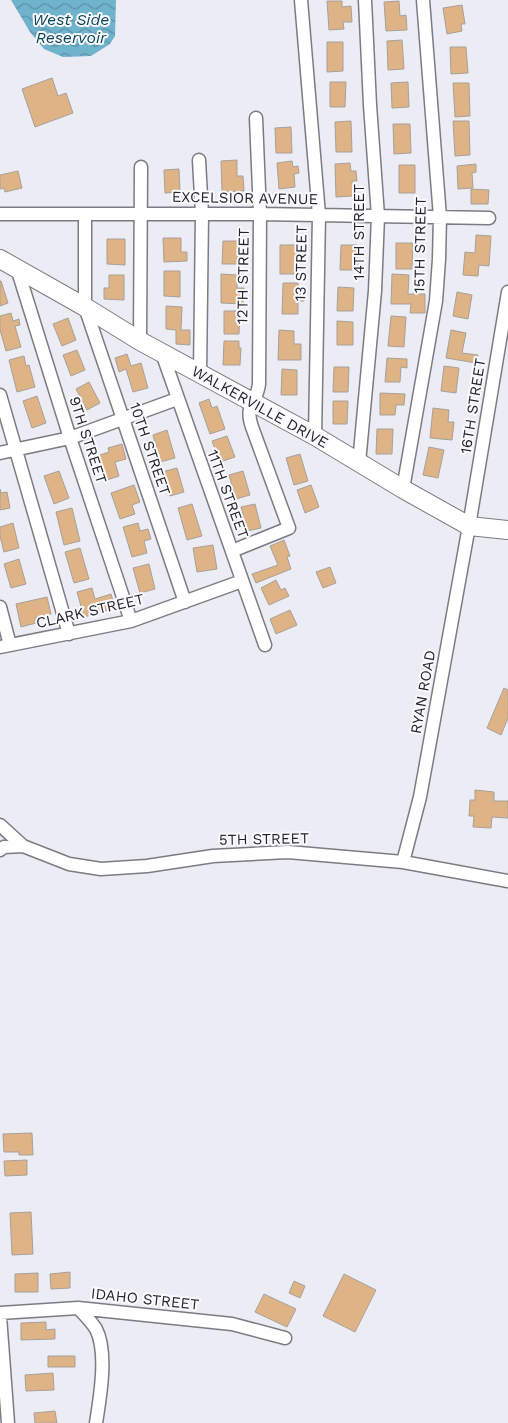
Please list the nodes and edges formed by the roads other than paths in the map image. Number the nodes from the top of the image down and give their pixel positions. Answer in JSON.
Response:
{"nodes":[{"id":1,"x":302,"y":0,"type":"edge"},
{"id":2,"x":365,"y":0,"type":"edge"},
{"id":3,"x":423,"y":0,"type":"edge"},
{"id":4,"x":256,"y":118,"type":"dead end"},
{"id":5,"x":199,"y":160,"type":"dead end"},
{"id":6,"x":141,"y":167,"type":"dead end"},
{"id":7,"x":0,"y":214,"type":"edge"},
{"id":8,"x":141,"y":214,"type":"junction"},
{"id":9,"x":202,"y":214,"type":"junction"},
{"id":10,"x":260,"y":214,"type":"junction"},
{"id":11,"x":85,"y":215,"type":"junction"},
{"id":12,"x":318,"y":215,"type":"junction"},
{"id":13,"x":378,"y":216,"type":"junction"},
{"id":14,"x":440,"y":217,"type":"junction"},
{"id":15,"x":489,"y":218,"type":"dead end"},
{"id":16,"x":0,"y":259,"type":"edge"},
{"id":17,"x":17,"y":268,"type":"junction"},
{"id":18,"x":508,"y":292,"type":"edge"},
{"id":19,"x":85,"y":306,"type":"junction"},
{"id":20,"x":140,"y":341,"type":"junction"},
{"id":21,"x":162,"y":353,"type":"junction"},
{"id":22,"x":200,"y":373,"type":"junction"},
{"id":23,"x":0,"y":394,"type":"edge"},
{"id":24,"x":178,"y":399,"type":"junction"},
{"id":25,"x":252,"y":402,"type":"junction"},
{"id":26,"x":123,"y":419,"type":"junction"},
{"id":27,"x":315,"y":436,"type":"junction"},
{"id":28,"x":70,"y":438,"type":"junction"},
{"id":29,"x":15,"y":449,"type":"junction"},
{"id":30,"x":0,"y":453,"type":"edge"},
{"id":31,"x":359,"y":463,"type":"junction"},
{"id":32,"x":403,"y":489,"type":"junction"},
{"id":33,"x":469,"y":526,"type":"junction"},
{"id":34,"x":508,"y":530,"type":"edge"},
{"id":35,"x":232,"y":551,"type":"junction"},
{"id":36,"x":242,"y":581,"type":"junction"},
{"id":37,"x":184,"y":602,"type":"junction"},
{"id":38,"x":0,"y":607,"type":"edge"},
{"id":39,"x":131,"y":621,"type":"junction"},
{"id":40,"x":69,"y":634,"type":"junction"},
{"id":41,"x":265,"y":645,"type":"dead end"},
{"id":42,"x":5,"y":646,"type":"edge"},
{"id":43,"x":0,"y":825,"type":"edge"},
{"id":44,"x":23,"y":846,"type":"junction"},
{"id":45,"x":0,"y":850,"type":"edge"},
{"id":46,"x":403,"y":862,"type":"junction"},
{"id":47,"x":508,"y":881,"type":"edge"},
{"id":48,"x":78,"y":1308,"type":"junction"},
{"id":49,"x":0,"y":1315,"type":"edge"},
{"id":50,"x":285,"y":1338,"type":"dead end"},
{"id":51,"x":8,"y":1423,"type":"edge"},
{"id":52,"x":96,"y":1423,"type":"edge"}],
"edges":[{"from":1,"to":12,"type":"street","name":"13 STREET"},
{"from":2,"to":13,"type":"street","name":"14TH STREET"},
{"from":3,"to":14,"type":"street","name":"15TH STREET"},
{"from":4,"to":10,"type":"street","name":"12TH STREET"},
{"from":5,"to":9,"type":"street"},
{"from":6,"to":8,"type":"street"},
{"from":7,"to":11,"type":"street","name":"EXCELSIOR AVENUE"},
{"from":8,"to":9,"type":"street","name":"EXCELSIOR AVENUE"},
{"from":8,"to":11,"type":"street","name":"EXCELSIOR AVENUE"},
{"from":8,"to":20,"type":"street"},
{"from":9,"to":10,"type":"street","name":"EXCELSIOR AVENUE"},
{"from":9,"to":22,"type":"street"},
{"from":10,"to":12,"type":"street","name":"EXCELSIOR AVENUE"},
{"from":10,"to":25,"type":"street","name":"12TH STREET"},
{"from":11,"to":19,"type":"street","name":"10TH STREET"},
{"from":12,"to":13,"type":"street","name":"EXCELSIOR AVENUE"},
{"from":12,"to":27,"type":"street","name":"13 STREET"},
{"from":13,"to":14,"type":"street","name":"EXCELSIOR AVENUE"},
{"from":13,"to":31,"type":"street","name":"14TH STREET"},
{"from":14,"to":15,"type":"street","name":"EXCELSIOR AVENUE"},
{"from":14,"to":32,"type":"street","name":"15TH STREET"},
{"from":16,"to":17,"type":"street","name":"WALKERVILLE DRIVE"},
{"from":17,"to":19,"type":"street","name":"WALKERVILLE DRIVE"},
{"from":17,"to":28,"type":"street","name":"9TH STREET"},
{"from":18,"to":33,"type":"street","name":"16TH STREET"},
{"from":19,"to":20,"type":"street","name":"WALKERVILLE DRIVE"},
{"from":19,"to":26,"type":"street","name":"10TH STREET"},
{"from":20,"to":21,"type":"street","name":"WALKERVILLE DRIVE"},
{"from":21,"to":22,"type":"street","name":"WALKERVILLE DRIVE"},
{"from":21,"to":24,"type":"street","name":"11TH STREET"},
{"from":22,"to":25,"type":"street","name":"WALKERVILLE DRIVE"},
{"from":23,"to":29,"type":"street"},
{"from":24,"to":26,"type":"street"},
{"from":24,"to":35,"type":"street","name":"11TH STREET"},
{"from":25,"to":27,"type":"street","name":"WALKERVILLE DRIVE"},
{"from":25,"to":35,"type":"street"},
{"from":26,"to":28,"type":"street"},
{"from":26,"to":37,"type":"street","name":"10TH STREET"},
{"from":27,"to":31,"type":"street","name":"WALKERVILLE DRIVE"},
{"from":28,"to":29,"type":"street"},
{"from":28,"to":39,"type":"street","name":"9TH STREET"},
{"from":29,"to":30,"type":"street"},
{"from":29,"to":40,"type":"street"},
{"from":31,"to":32,"type":"street","name":"WALKERVILLE DRIVE"},
{"from":32,"to":33,"type":"street","name":"WALKERVILLE DRIVE"},
{"from":33,"to":34,"type":"street","name":"WALKERVILLE DRIVE"},
{"from":33,"to":46,"type":"street","name":"RYAN ROAD"},
{"from":35,"to":36,"type":"street","name":"11TH STREET"},
{"from":36,"to":37,"type":"street","name":"CLARK STREET"},
{"from":36,"to":41,"type":"street","name":"11TH STREET"},
{"from":37,"to":39,"type":"street","name":"CLARK STREET"},
{"from":38,"to":42,"type":"street"},
{"from":39,"to":40,"type":"street","name":"CLARK STREET"},
{"from":40,"to":42,"type":"street","name":"CLARK STREET"},
{"from":43,"to":44,"type":"street","name":"5TH STREET"},
{"from":44,"to":45,"type":"street"},
{"from":44,"to":46,"type":"street","name":"5TH STREET"},
{"from":46,"to":47,"type":"street","name":"5TH STREET"},
{"from":48,"to":49,"type":"street","name":"IDAHO STREET"},
{"from":48,"to":50,"type":"street","name":"IDAHO STREET"},
{"from":48,"to":52,"type":"street"},
{"from":49,"to":51,"type":"street"}]}
